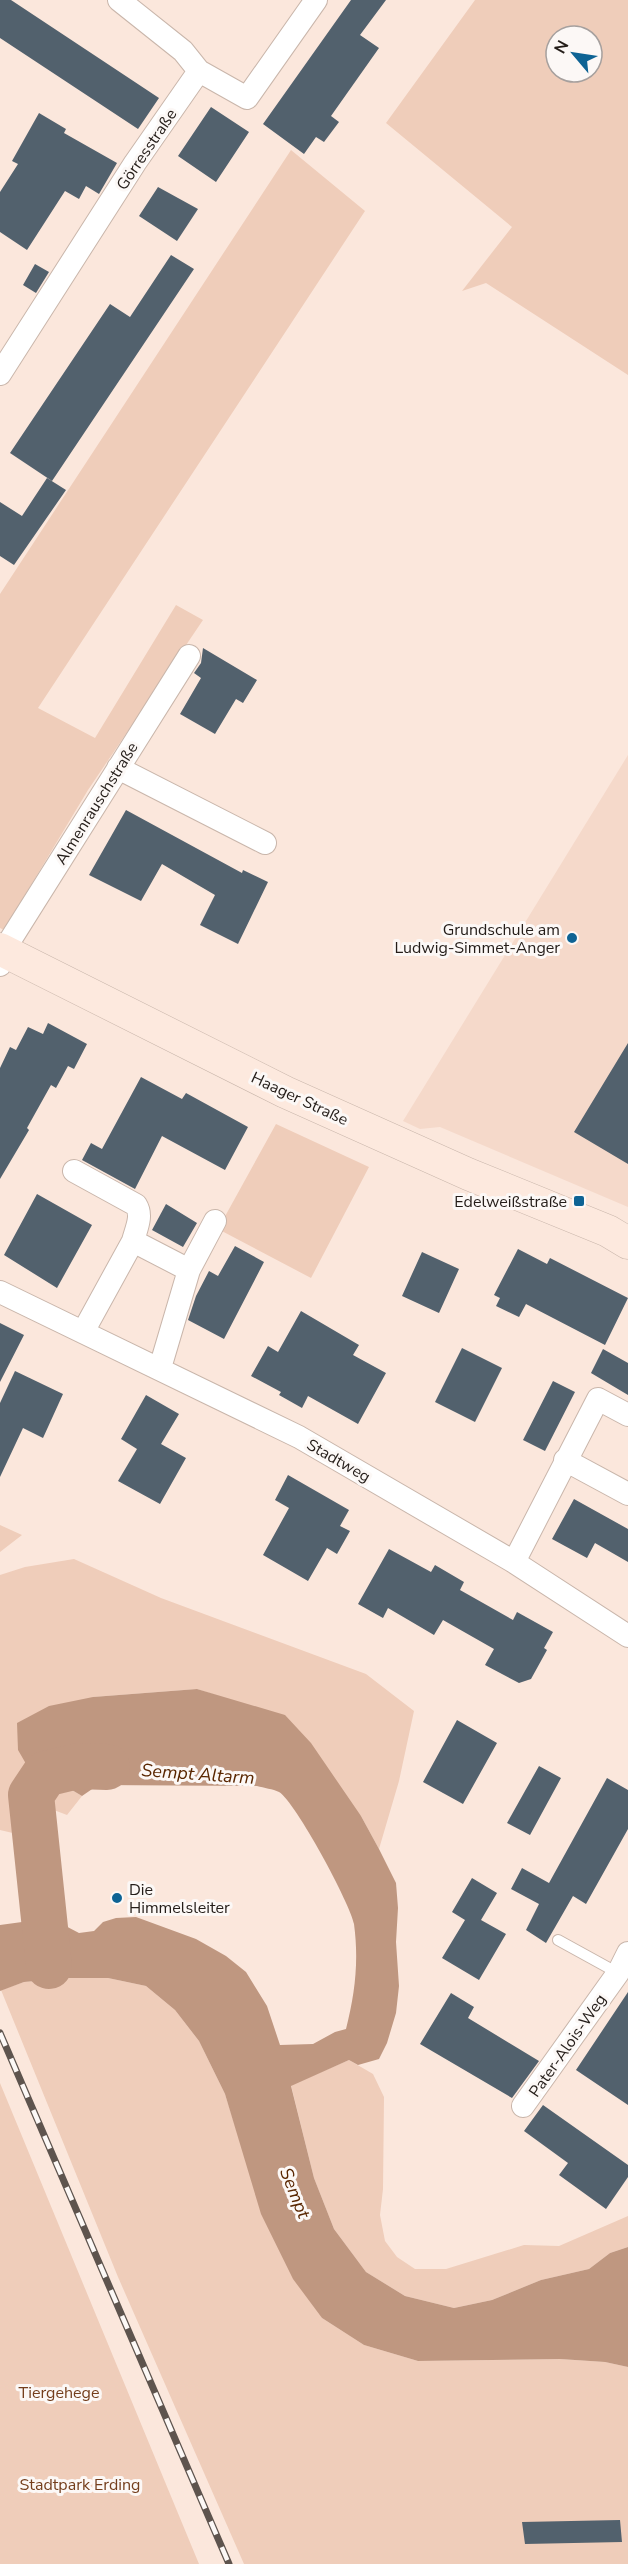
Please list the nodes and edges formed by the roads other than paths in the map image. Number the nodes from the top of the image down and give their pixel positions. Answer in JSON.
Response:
{"nodes":[{"id":1,"x":119,"y":0,"type":"edge"},
{"id":2,"x":316,"y":0,"type":"edge"},
{"id":3,"x":199,"y":71,"type":"junction"},
{"id":4,"x":0,"y":374,"type":"edge"},
{"id":5,"x":189,"y":656,"type":"dead end"},
{"id":6,"x":118,"y":768,"type":"junction"},
{"id":7,"x":265,"y":843,"type":"dead end"},
{"id":8,"x":1,"y":955,"type":"edge"},
{"id":9,"x":74,"y":1171,"type":"dead end"},
{"id":10,"x":216,"y":1221,"type":"dead end"},
{"id":11,"x":621,"y":1236,"type":"edge"},
{"id":12,"x":133,"y":1241,"type":"junction"},
{"id":13,"x":189,"y":1270,"type":"junction"},
{"id":14,"x":0,"y":1292,"type":"edge"},
{"id":15,"x":83,"y":1332,"type":"junction"},
{"id":16,"x":160,"y":1368,"type":"junction"},
{"id":17,"x":628,"y":1415,"type":"edge"},
{"id":18,"x":565,"y":1460,"type":"junction"},
{"id":19,"x":628,"y":1494,"type":"edge"},
{"id":20,"x":514,"y":1562,"type":"junction"},
{"id":21,"x":628,"y":1636,"type":"edge"},
{"id":22,"x":558,"y":1940,"type":"dead end"},
{"id":23,"x":628,"y":1953,"type":"edge"},
{"id":24,"x":618,"y":1973,"type":"junction"},
{"id":25,"x":524,"y":2106,"type":"dead end"}],
"edges":[{"from":1,"to":3,"type":"street"},
{"from":2,"to":3,"type":"street"},
{"from":3,"to":4,"type":"street","name":"Görresstraße"},
{"from":5,"to":6,"type":"street","name":"Almenrauschstraße"},
{"from":6,"to":7,"type":"street"},
{"from":6,"to":8,"type":"street","name":"Almenrauschstraße"},
{"from":8,"to":11,"type":"street","name":"Haager Straße"},
{"from":9,"to":12,"type":"street"},
{"from":10,"to":13,"type":"street"},
{"from":12,"to":13,"type":"street"},
{"from":12,"to":15,"type":"street"},
{"from":13,"to":16,"type":"street"},
{"from":14,"to":15,"type":"street","name":"Stadtweg"},
{"from":15,"to":16,"type":"street","name":"Stadtweg"},
{"from":16,"to":20,"type":"street","name":"Stadtweg"},
{"from":17,"to":18,"type":"street"},
{"from":18,"to":19,"type":"street"},
{"from":18,"to":20,"type":"street"},
{"from":20,"to":21,"type":"street","name":"Stadtweg"},
{"from":22,"to":24,"type":"lane"},
{"from":23,"to":24,"type":"street","name":"Pater-Alois-Weg"},
{"from":24,"to":25,"type":"street","name":"Pater-Alois-Weg"}]}
